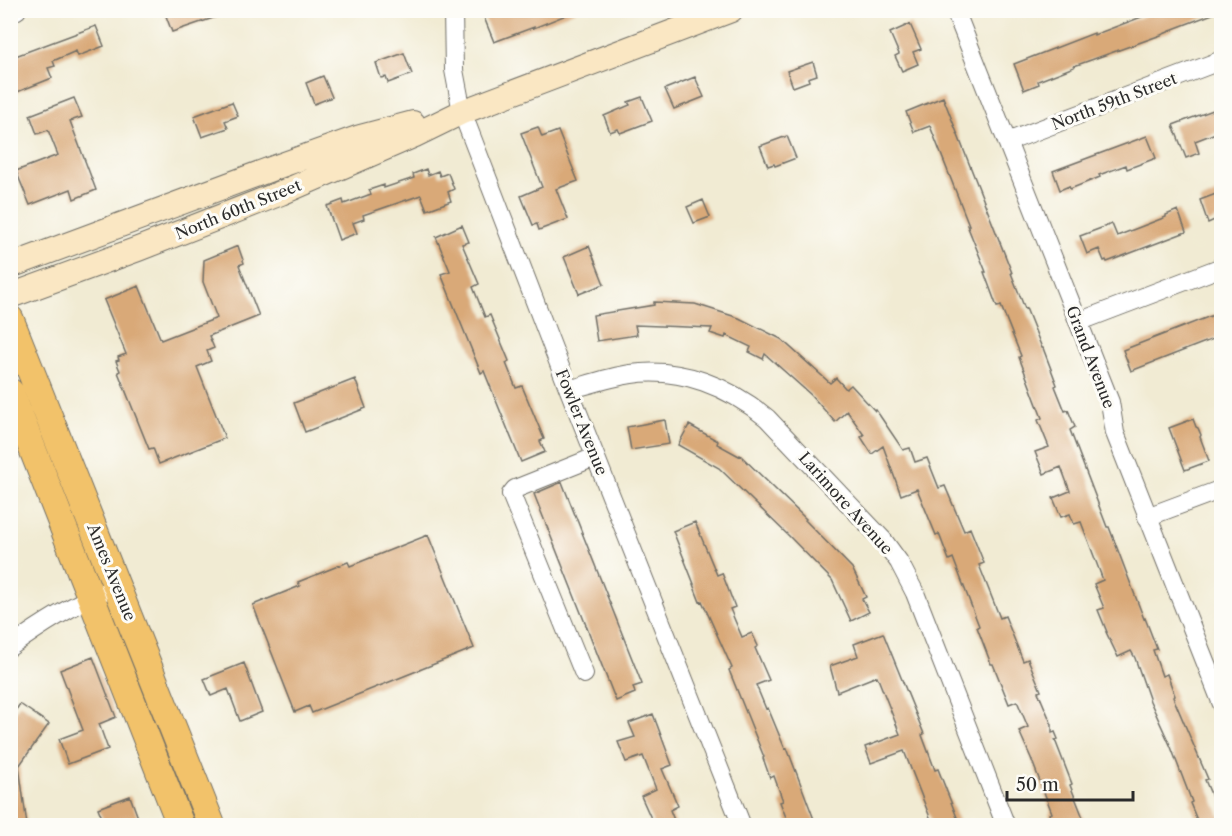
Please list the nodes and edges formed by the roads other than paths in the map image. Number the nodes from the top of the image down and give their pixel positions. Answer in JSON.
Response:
{"nodes":[{"id":1,"x":17,"y":10,"type":"edge"},
{"id":2,"x":453,"y":10,"type":"edge"},
{"id":3,"x":731,"y":10,"type":"edge"},
{"id":4,"x":956,"y":10,"type":"edge"},
{"id":5,"x":10,"y":13,"type":"edge"},
{"id":6,"x":1221,"y":60,"type":"edge"},
{"id":7,"x":462,"y":112,"type":"junction"},
{"id":8,"x":1007,"y":142,"type":"junction"},
{"id":9,"x":10,"y":266,"type":"edge"},
{"id":10,"x":1221,"y":267,"type":"edge"},
{"id":11,"x":10,"y":296,"type":"edge"},
{"id":12,"x":10,"y":319,"type":"edge"},
{"id":13,"x":1078,"y":322,"type":"junction"},
{"id":14,"x":569,"y":390,"type":"junction"},
{"id":15,"x":10,"y":392,"type":"edge"},
{"id":16,"x":595,"y":457,"type":"junction"},
{"id":17,"x":1221,"y":489,"type":"edge"},
{"id":18,"x":1147,"y":517,"type":"junction"},
{"id":19,"x":117,"y":586,"type":"junction"},
{"id":20,"x":90,"y":597,"type":"junction"},
{"id":21,"x":10,"y":647,"type":"edge"},
{"id":22,"x":584,"y":674,"type":"dead end"},
{"id":23,"x":1221,"y":704,"type":"edge"},
{"id":24,"x":181,"y":825,"type":"edge"},
{"id":25,"x":212,"y":825,"type":"edge"},
{"id":26,"x":742,"y":825,"type":"edge"},
{"id":27,"x":1006,"y":825,"type":"edge"}],
"edges":[{"from":1,"to":5,"type":"street"},
{"from":2,"to":7,"type":"street","name":"Fowler Avenue"},
{"from":3,"to":7,"type":"main road","name":"North 60th Street"},
{"from":4,"to":8,"type":"street","name":"Grand Avenue"},
{"from":6,"to":8,"type":"street","name":"North 59th Street"},
{"from":7,"to":9,"type":"main road","name":"North 60th Street"},
{"from":7,"to":11,"type":"main road","name":"North 60th Street"},
{"from":7,"to":14,"type":"street","name":"Fowler Avenue"},
{"from":8,"to":13,"type":"street","name":"Grand Avenue"},
{"from":10,"to":13,"type":"street"},
{"from":12,"to":19,"type":"main road","name":"Ames Avenue"},
{"from":13,"to":18,"type":"street","name":"Grand Avenue"},
{"from":14,"to":16,"type":"street","name":"Fowler Avenue"},
{"from":14,"to":27,"type":"street","name":"Larimore Avenue"},
{"from":15,"to":20,"type":"main road","name":"Ames Avenue"},
{"from":16,"to":22,"type":"street"},
{"from":16,"to":26,"type":"street","name":"Fowler Avenue"},
{"from":17,"to":18,"type":"street"},
{"from":18,"to":23,"type":"street","name":"Grand Avenue"},
{"from":19,"to":20,"type":"street"},
{"from":19,"to":25,"type":"main road","name":"Ames Avenue"},
{"from":20,"to":21,"type":"street"},
{"from":20,"to":24,"type":"main road","name":"Ames Avenue"}]}
